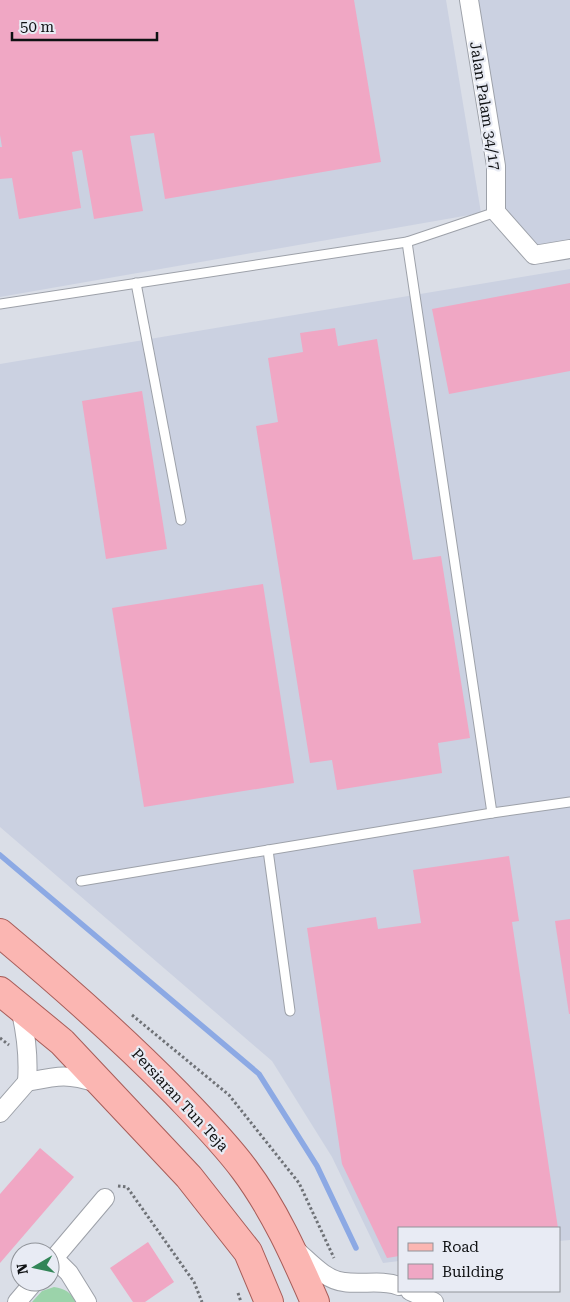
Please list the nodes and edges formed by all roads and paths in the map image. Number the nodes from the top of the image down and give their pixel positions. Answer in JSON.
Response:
{"nodes":[{"id":1,"x":469,"y":0,"type":"edge"},
{"id":2,"x":496,"y":212,"type":"junction"},
{"id":3,"x":407,"y":242,"type":"junction"},
{"id":4,"x":570,"y":249,"type":"edge"},
{"id":5,"x":136,"y":283,"type":"junction"},
{"id":6,"x":0,"y":304,"type":"edge"},
{"id":7,"x":180,"y":520,"type":"dead end"},
{"id":8,"x":570,"y":802,"type":"edge"},
{"id":9,"x":492,"y":813,"type":"junction"},
{"id":10,"x":268,"y":850,"type":"junction"},
{"id":11,"x":82,"y":881,"type":"dead end"},
{"id":12,"x":0,"y":933,"type":"edge"},
{"id":13,"x":10,"y":999,"type":"edge"},
{"id":14,"x":290,"y":1011,"type":"dead end"},
{"id":15,"x":27,"y":1082,"type":"junction"},
{"id":16,"x":105,"y":1086,"type":"junction"},
{"id":17,"x":0,"y":1113,"type":"edge"},
{"id":18,"x":105,"y":1198,"type":"joint"},
{"id":19,"x":290,"y":1245,"type":"junction"},
{"id":20,"x":60,"y":1251,"type":"edge"},
{"id":21,"x":60,"y":1267,"type":"edge"},
{"id":22,"x":398,"y":1286,"type":"edge"},
{"id":23,"x":236,"y":1287,"type":"dead end"},
{"id":24,"x":26,"y":1292,"type":"edge"},
{"id":25,"x":412,"y":1292,"type":"edge"},
{"id":26,"x":17,"y":1302,"type":"edge"},
{"id":27,"x":87,"y":1302,"type":"edge"},
{"id":28,"x":202,"y":1302,"type":"edge"},
{"id":29,"x":241,"y":1302,"type":"edge"},
{"id":30,"x":269,"y":1302,"type":"edge"},
{"id":31,"x":315,"y":1302,"type":"edge"},
{"id":32,"x":434,"y":1302,"type":"edge"}],
"edges":[{"from":1,"to":2,"type":"street","name":"Jalan Palam 34/17"},
{"from":2,"to":3,"type":"lane"},
{"from":2,"to":4,"type":"street"},
{"from":3,"to":5,"type":"lane"},
{"from":3,"to":9,"type":"lane"},
{"from":5,"to":6,"type":"lane"},
{"from":5,"to":7,"type":"lane"},
{"from":8,"to":9,"type":"lane"},
{"from":9,"to":10,"type":"lane"},
{"from":10,"to":11,"type":"lane"},
{"from":10,"to":14,"type":"lane"},
{"from":12,"to":19,"type":"main road","name":"Persiaran Tun Teja"},
{"from":13,"to":15,"type":"street"},
{"from":13,"to":16,"type":"main road"},
{"from":15,"to":16,"type":"street"},
{"from":15,"to":17,"type":"street"},
{"from":16,"to":30,"type":"main road"},
{"from":18,"to":20,"type":"street"},
{"from":18,"to":28,"type":"path"},
{"from":19,"to":22,"type":"street"},
{"from":19,"to":31,"type":"main road","name":"Persiaran Tun Teja"},
{"from":21,"to":27,"type":"street"},
{"from":23,"to":29,"type":"path"},
{"from":24,"to":26,"type":"street"},
{"from":25,"to":32,"type":"street"}]}
